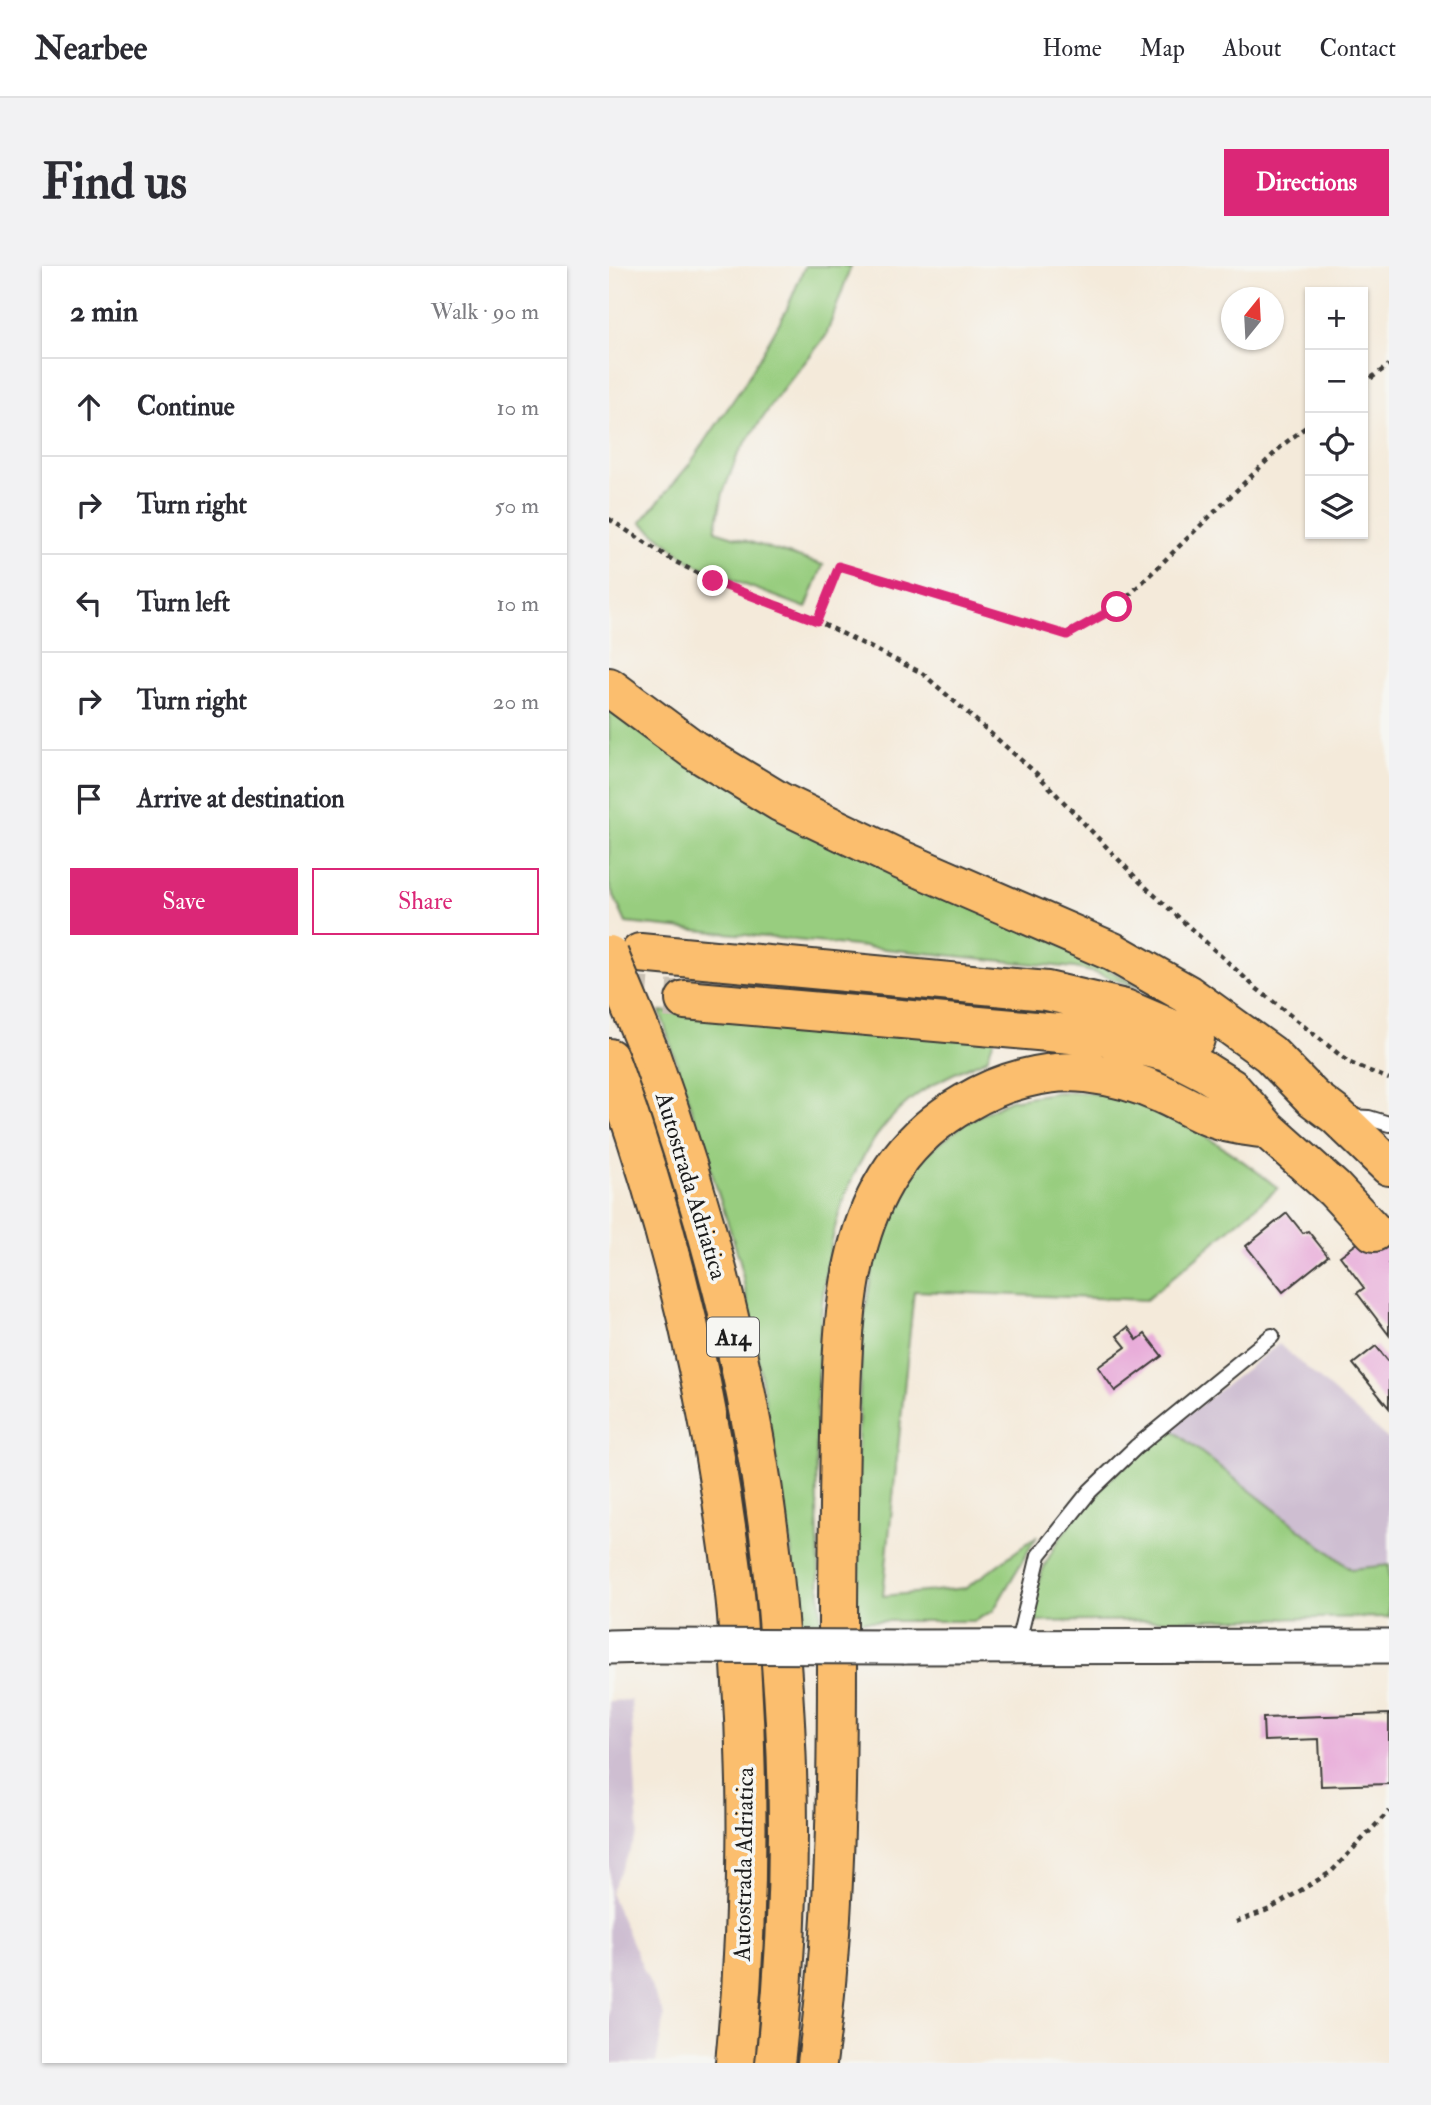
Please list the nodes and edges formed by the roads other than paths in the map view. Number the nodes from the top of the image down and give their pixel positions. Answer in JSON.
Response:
{"nodes":[{"id":1,"x":609,"y":687,"type":"edge"},
{"id":2,"x":624,"y":954,"type":"edge"},
{"id":3,"x":685,"y":1000,"type":"tunnel mouth"},
{"id":4,"x":609,"y":1058,"type":"edge"},
{"id":5,"x":1325,"y":1107,"type":"junction"},
{"id":6,"x":1389,"y":1124,"type":"edge"},
{"id":7,"x":1267,"y":1129,"type":"junction"},
{"id":8,"x":1389,"y":1166,"type":"edge"},
{"id":9,"x":1374,"y":1232,"type":"dead end"},
{"id":10,"x":1272,"y":1336,"type":"dead end"},
{"id":11,"x":1389,"y":1646,"type":"edge"},
{"id":12,"x":609,"y":1647,"type":"edge"},
{"id":13,"x":1017,"y":1647,"type":"junction"},
{"id":14,"x":735,"y":2063,"type":"edge"},
{"id":15,"x":775,"y":2063,"type":"edge"},
{"id":16,"x":817,"y":2063,"type":"edge"}],
"edges":[{"from":1,"to":5,"type":"highway"},
{"from":2,"to":5,"type":"highway"},
{"from":2,"to":15,"type":"highway","name":"Autostrada Adriatica","number":"A14","bridge":true},
{"from":3,"to":7,"type":"highway"},
{"from":4,"to":14,"type":"highway","name":"Autostrada Adriatica","number":"A14"},
{"from":5,"to":6,"type":"lane"},
{"from":5,"to":8,"type":"highway"},
{"from":7,"to":9,"type":"highway"},
{"from":7,"to":16,"type":"highway"},
{"from":10,"to":13,"type":"lane"},
{"from":11,"to":13,"type":"street"},
{"from":12,"to":13,"type":"street","bridge":true}]}
